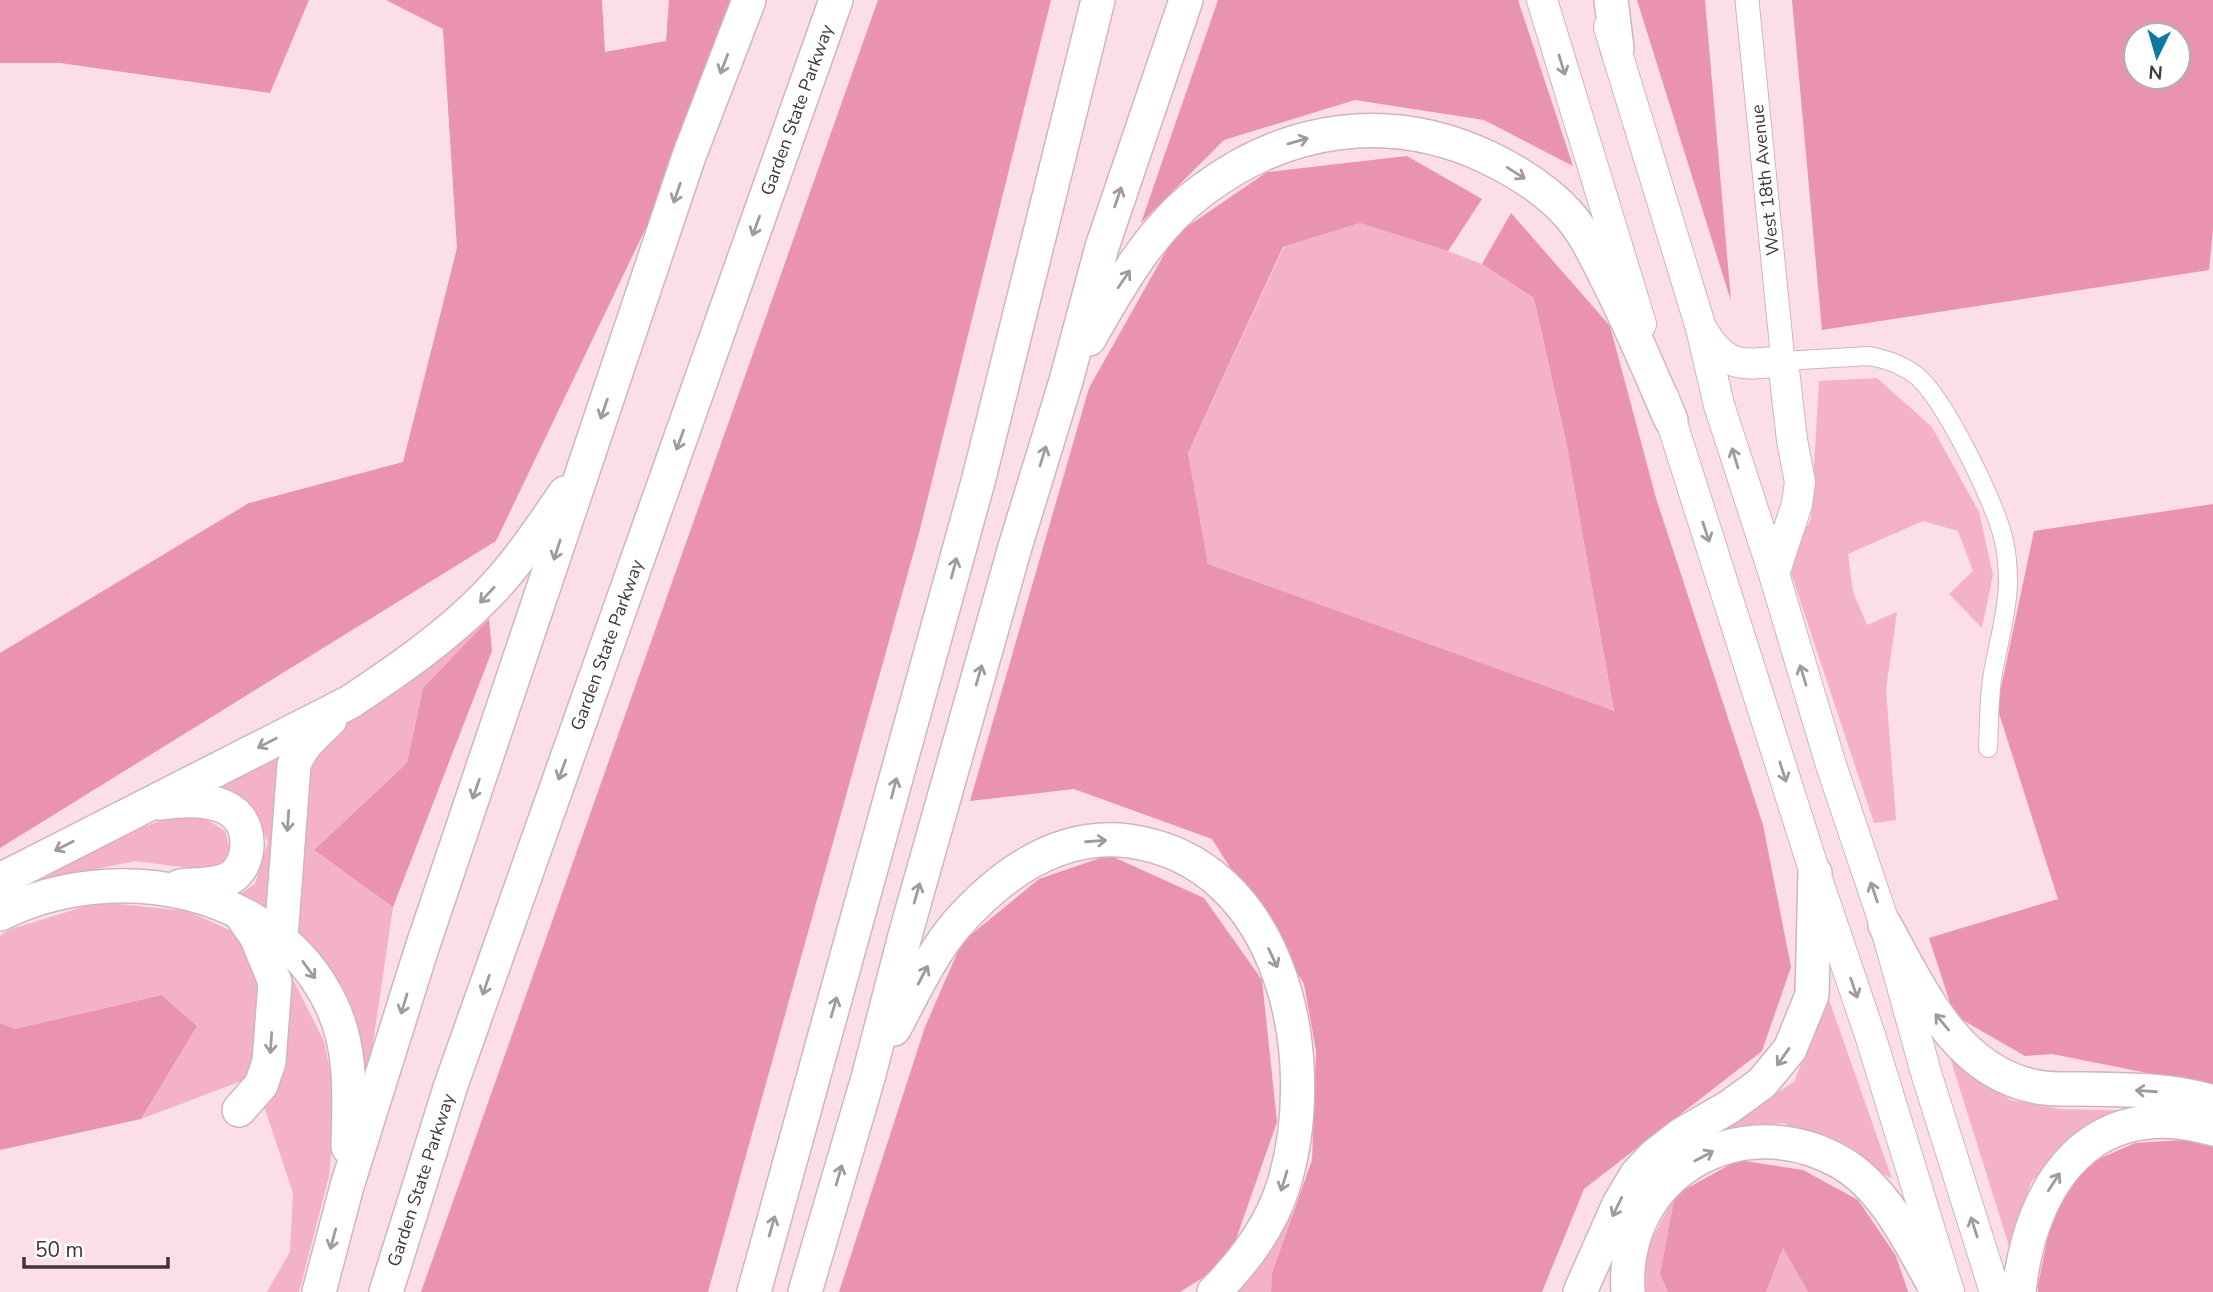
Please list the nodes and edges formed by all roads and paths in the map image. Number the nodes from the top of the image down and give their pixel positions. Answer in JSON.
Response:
{"nodes":[{"id":1,"x":749,"y":0,"type":"edge"},
{"id":2,"x":836,"y":0,"type":"edge"},
{"id":3,"x":1098,"y":0,"type":"edge"},
{"id":4,"x":1186,"y":0,"type":"edge"},
{"id":5,"x":1542,"y":0,"type":"edge"},
{"id":6,"x":1599,"y":0,"type":"edge"},
{"id":7,"x":1611,"y":0,"type":"edge"},
{"id":8,"x":1747,"y":0,"type":"edge"},
{"id":9,"x":1617,"y":48,"type":"junction"},
{"id":10,"x":1701,"y":328,"type":"junction"},
{"id":11,"x":1783,"y":360,"type":"junction"},
{"id":12,"x":1066,"y":381,"type":"junction"},
{"id":13,"x":1671,"y":421,"type":"junction"},
{"id":14,"x":586,"y":462,"type":"junction"},
{"id":15,"x":1773,"y":575,"type":"junction"},
{"id":16,"x":350,"y":702,"type":"junction"},
{"id":17,"x":1988,"y":748,"type":"dead end"},
{"id":18,"x":145,"y":806,"type":"junction"},
{"id":19,"x":1815,"y":873,"type":"junction"},
{"id":20,"x":0,"y":880,"type":"edge"},
{"id":21,"x":164,"y":888,"type":"junction"},
{"id":22,"x":238,"y":911,"type":"junction"},
{"id":23,"x":0,"y":914,"type":"edge"},
{"id":24,"x":1885,"y":925,"type":"junction"},
{"id":25,"x":281,"y":938,"type":"junction"},
{"id":26,"x":867,"y":1078,"type":"junction"},
{"id":27,"x":2213,"y":1101,"type":"edge"},
{"id":28,"x":239,"y":1110,"type":"dead end"},
{"id":29,"x":2213,"y":1129,"type":"edge"},
{"id":30,"x":347,"y":1186,"type":"junction"},
{"id":31,"x":319,"y":1292,"type":"edge"},
{"id":32,"x":386,"y":1292,"type":"edge"},
{"id":33,"x":754,"y":1292,"type":"edge"},
{"id":34,"x":805,"y":1292,"type":"edge"},
{"id":35,"x":1214,"y":1292,"type":"edge"},
{"id":36,"x":1580,"y":1292,"type":"edge"},
{"id":37,"x":1628,"y":1292,"type":"edge"},
{"id":38,"x":1938,"y":1292,"type":"edge"},
{"id":39,"x":1949,"y":1292,"type":"edge"},
{"id":40,"x":1995,"y":1292,"type":"edge"},
{"id":41,"x":2019,"y":1292,"type":"edge"}],
"edges":[{"from":1,"to":14,"type":"highway","one_way":true},
{"from":2,"to":32,"type":"highway","name":"Garden State Parkway","one_way":true},
{"from":33,"to":3,"type":"highway","one_way":true},
{"from":12,"to":4,"type":"highway","one_way":true},
{"from":5,"to":13,"type":"highway","one_way":true},
{"from":6,"to":9,"type":"highway"},
{"from":7,"to":9,"type":"highway"},
{"from":8,"to":11,"type":"street","name":"West 18th Avenue"},
{"from":9,"to":10,"type":"highway"},
{"from":10,"to":11,"type":"highway"},
{"from":15,"to":10,"type":"highway","one_way":true},
{"from":11,"to":15,"type":"highway"},
{"from":11,"to":17,"type":"street"},
{"from":12,"to":13,"type":"highway","one_way":true},
{"from":26,"to":12,"type":"highway","one_way":true},
{"from":13,"to":19,"type":"highway","one_way":true},
{"from":14,"to":16,"type":"highway","one_way":true},
{"from":14,"to":30,"type":"highway","one_way":true},
{"from":24,"to":15,"type":"highway","one_way":true},
{"from":16,"to":18,"type":"highway","one_way":true},
{"from":16,"to":25,"type":"highway","one_way":true},
{"from":18,"to":20,"type":"highway","one_way":true},
{"from":18,"to":21,"type":"highway"},
{"from":19,"to":36,"type":"highway","one_way":true},
{"from":19,"to":39,"type":"highway","one_way":true},
{"from":21,"to":22,"type":"highway"},
{"from":21,"to":23,"type":"highway"},
{"from":22,"to":25,"type":"highway"},
{"from":22,"to":28,"type":"highway","one_way":true},
{"from":27,"to":24,"type":"highway","one_way":true},
{"from":40,"to":24,"type":"highway","one_way":true},
{"from":25,"to":30,"type":"highway","one_way":true},
{"from":34,"to":26,"type":"highway","one_way":true},
{"from":26,"to":35,"type":"highway","one_way":true},
{"from":41,"to":29,"type":"highway","one_way":true},
{"from":30,"to":31,"type":"highway","one_way":true},
{"from":37,"to":38,"type":"highway","one_way":true}]}
